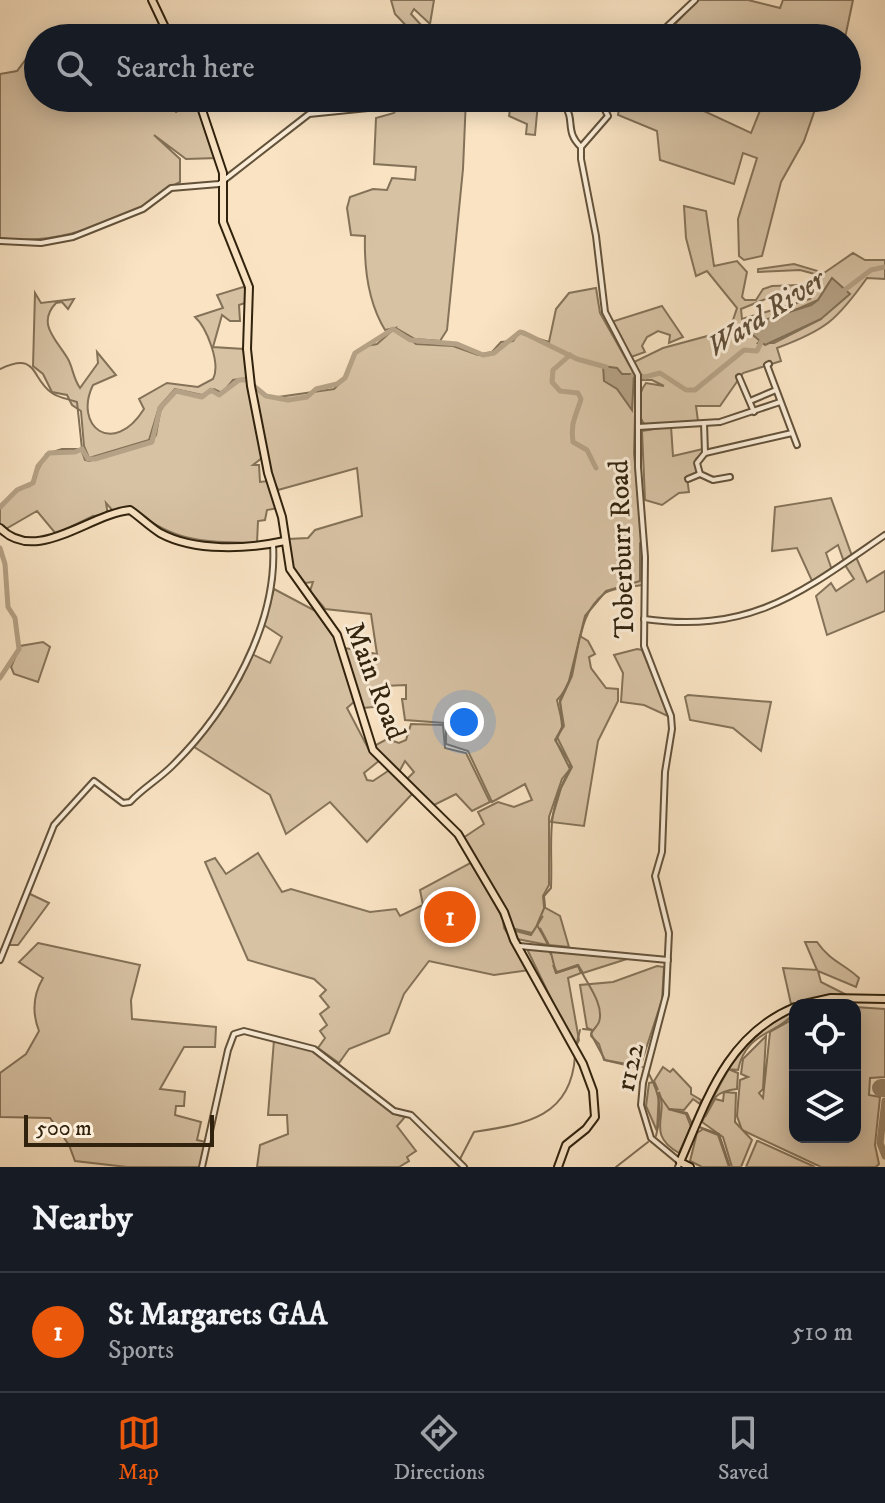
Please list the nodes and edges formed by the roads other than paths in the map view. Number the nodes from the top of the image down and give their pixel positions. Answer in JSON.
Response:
{"nodes":[{"id":1,"x":152,"y":0,"type":"edge"},
{"id":2,"x":695,"y":0,"type":"edge"},
{"id":3,"x":163,"y":24,"type":"edge"},
{"id":4,"x":670,"y":24,"type":"edge"},
{"id":5,"x":202,"y":112,"type":"edge"},
{"id":6,"x":329,"y":112,"type":"edge"},
{"id":7,"x":568,"y":112,"type":"edge"},
{"id":8,"x":606,"y":112,"type":"edge"},
{"id":9,"x":581,"y":147,"type":"junction"},
{"id":10,"x":224,"y":181,"type":"junction"},
{"id":11,"x":0,"y":241,"type":"edge"},
{"id":12,"x":769,"y":364,"type":"dead end"},
{"id":13,"x":739,"y":377,"type":"dead end"},
{"id":14,"x":776,"y":390,"type":"junction"},
{"id":15,"x":750,"y":401,"type":"junction"},
{"id":16,"x":780,"y":402,"type":"junction"},
{"id":17,"x":754,"y":412,"type":"junction"},
{"id":18,"x":704,"y":423,"type":"junction"},
{"id":19,"x":638,"y":427,"type":"junction"},
{"id":20,"x":792,"y":433,"type":"junction"},
{"id":21,"x":797,"y":445,"type":"dead end"},
{"id":22,"x":705,"y":453,"type":"junction"},
{"id":23,"x":700,"y":474,"type":"junction"},
{"id":24,"x":730,"y":477,"type":"dead end"},
{"id":25,"x":689,"y":478,"type":"dead end"},
{"id":26,"x":0,"y":528,"type":"edge"},
{"id":27,"x":885,"y":535,"type":"edge"},
{"id":28,"x":285,"y":541,"type":"junction"},
{"id":29,"x":273,"y":544,"type":"junction"},
{"id":30,"x":644,"y":619,"type":"junction"},
{"id":31,"x":517,"y":946,"type":"junction"},
{"id":32,"x":0,"y":960,"type":"edge"},
{"id":33,"x":668,"y":960,"type":"junction"},
{"id":34,"x":832,"y":999,"type":"edge"},
{"id":35,"x":885,"y":999,"type":"edge"},
{"id":36,"x":789,"y":1011,"type":"edge"},
{"id":37,"x":663,"y":1012,"type":"joint"},
{"id":38,"x":679,"y":1165,"type":"edge"},
{"id":39,"x":202,"y":1167,"type":"edge"},
{"id":40,"x":464,"y":1167,"type":"edge"},
{"id":41,"x":558,"y":1167,"type":"edge"},
{"id":42,"x":690,"y":1167,"type":"edge"}],
"edges":[{"from":1,"to":3,"type":"main road"},
{"from":2,"to":4,"type":"street"},
{"from":5,"to":10,"type":"main road","number":"R122"},
{"from":6,"to":10,"type":"street"},
{"from":7,"to":9,"type":"street","name":"Toberburr Road"},
{"from":8,"to":9,"type":"street"},
{"from":9,"to":19,"type":"street","name":"Toberburr Road"},
{"from":10,"to":11,"type":"street"},
{"from":10,"to":28,"type":"main road","name":"Main Road","number":"R122"},
{"from":12,"to":14,"type":"street"},
{"from":13,"to":15,"type":"street"},
{"from":14,"to":15,"type":"street"},
{"from":14,"to":16,"type":"street"},
{"from":15,"to":17,"type":"street"},
{"from":16,"to":17,"type":"street"},
{"from":16,"to":20,"type":"street"},
{"from":17,"to":18,"type":"street"},
{"from":18,"to":19,"type":"street"},
{"from":18,"to":22,"type":"street"},
{"from":19,"to":30,"type":"street","name":"Toberburr Road"},
{"from":20,"to":21,"type":"street"},
{"from":20,"to":22,"type":"street"},
{"from":22,"to":23,"type":"street"},
{"from":23,"to":24,"type":"street"},
{"from":23,"to":25,"type":"street"},
{"from":26,"to":29,"type":"main road"},
{"from":27,"to":30,"type":"street"},
{"from":28,"to":29,"type":"main road"},
{"from":28,"to":31,"type":"main road","name":"Main Road","number":"R122"},
{"from":29,"to":32,"type":"street"},
{"from":30,"to":33,"type":"street","name":"Toberburr Road"},
{"from":31,"to":33,"type":"street"},
{"from":31,"to":41,"type":"main road","name":"Main Road","number":"R122"},
{"from":33,"to":37,"type":"street","name":"Toberburr Road"},
{"from":34,"to":35,"type":"main road"},
{"from":36,"to":38,"type":"main road"},
{"from":37,"to":38,"type":"street","name":"r122"},
{"from":38,"to":42,"type":"main road"},
{"from":39,"to":40,"type":"street"}]}
